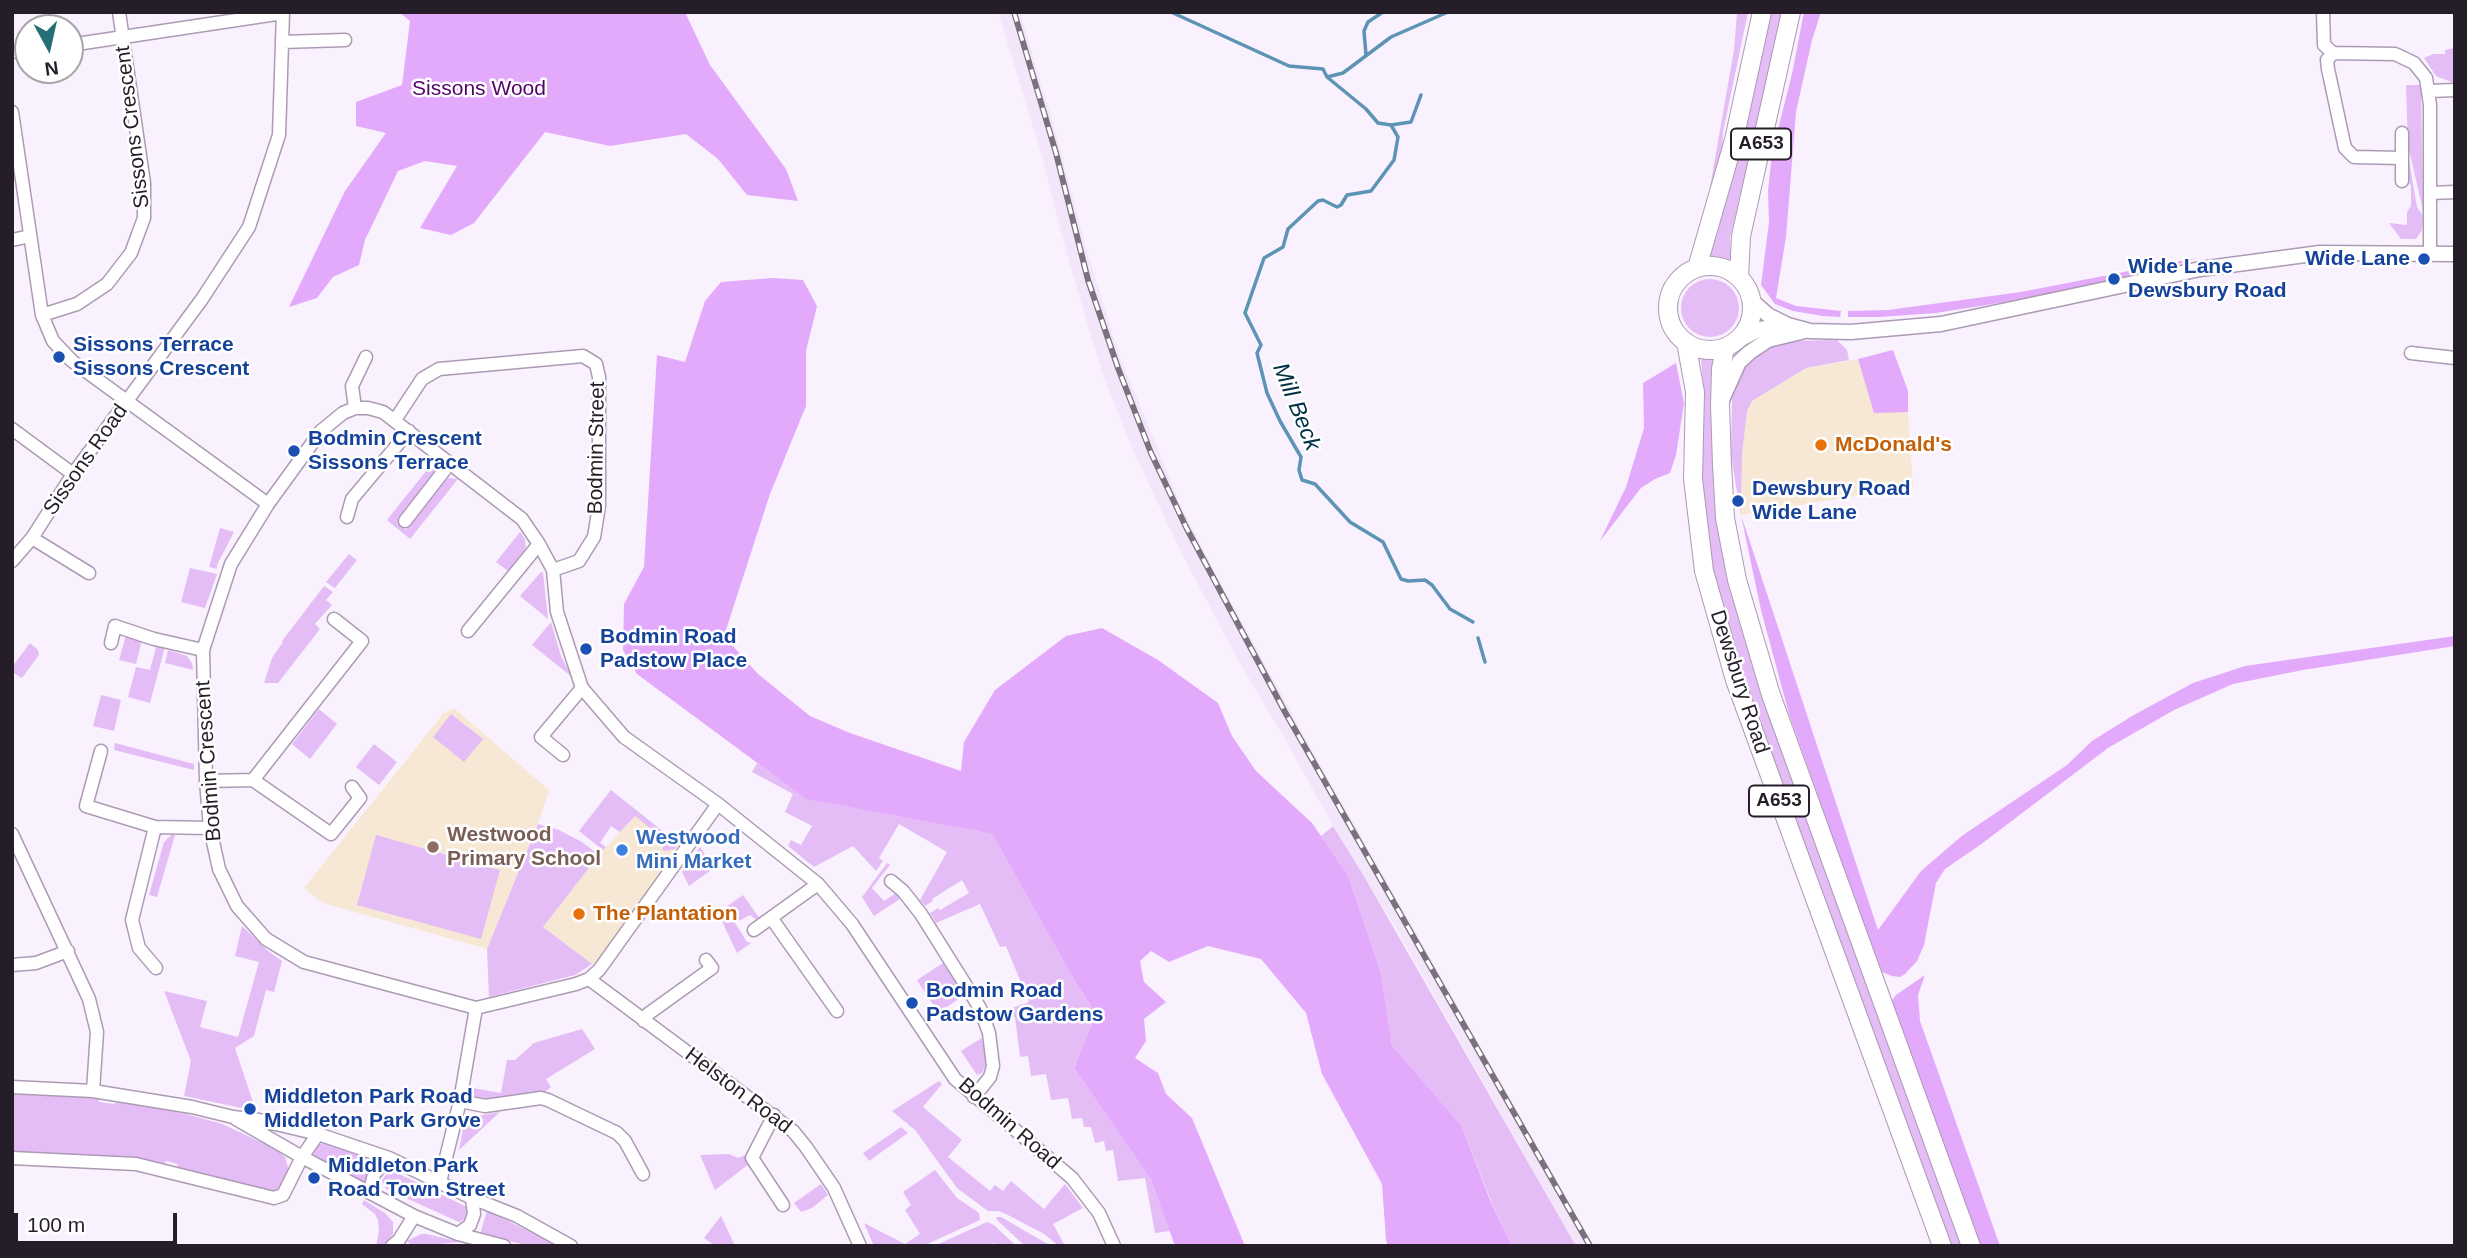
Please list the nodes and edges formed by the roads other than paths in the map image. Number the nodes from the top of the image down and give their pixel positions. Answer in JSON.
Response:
{"nodes":[{"id":1,"x":119,"y":12,"type":"edge"},
{"id":2,"x":1762,"y":12,"type":"edge"},
{"id":3,"x":1791,"y":12,"type":"edge"},
{"id":4,"x":2323,"y":12,"type":"edge"},
{"id":5,"x":283,"y":13,"type":"edge"},
{"id":6,"x":123,"y":37,"type":"junction"},
{"id":7,"x":345,"y":40,"type":"dead end"},
{"id":8,"x":282,"y":42,"type":"junction"},
{"id":9,"x":84,"y":43,"type":"edge"},
{"id":10,"x":2333,"y":53,"type":"junction"},
{"id":11,"x":2455,"y":90,"type":"edge"},
{"id":12,"x":2428,"y":91,"type":"junction"},
{"id":13,"x":12,"y":112,"type":"edge"},
{"id":14,"x":2402,"y":133,"type":"dead end"},
{"id":15,"x":2401,"y":158,"type":"junction"},
{"id":16,"x":2402,"y":181,"type":"dead end"},
{"id":17,"x":2455,"y":192,"type":"edge"},
{"id":18,"x":2431,"y":193,"type":"junction"},
{"id":19,"x":30,"y":236,"type":"junction"},
{"id":20,"x":12,"y":240,"type":"edge"},
{"id":21,"x":2430,"y":254,"type":"junction"},
{"id":22,"x":2455,"y":254,"type":"edge"},
{"id":23,"x":1697,"y":268,"type":"junction"},
{"id":24,"x":1739,"y":277,"type":"junction"},
{"id":25,"x":1752,"y":301,"type":"junction"},
{"id":26,"x":42,"y":315,"type":"junction"},
{"id":27,"x":1788,"y":325,"type":"junction"},
{"id":28,"x":1810,"y":331,"type":"junction"},
{"id":29,"x":1686,"y":342,"type":"junction"},
{"id":30,"x":1730,"y":345,"type":"junction"},
{"id":31,"x":2411,"y":352,"type":"dead end"},
{"id":32,"x":366,"y":357,"type":"dead end"},
{"id":33,"x":2455,"y":358,"type":"edge"},
{"id":34,"x":127,"y":402,"type":"junction"},
{"id":35,"x":1720,"y":405,"type":"junction"},
{"id":36,"x":355,"y":408,"type":"junction"},
{"id":37,"x":395,"y":420,"type":"junction"},
{"id":38,"x":12,"y":429,"type":"edge"},
{"id":39,"x":409,"y":431,"type":"junction"},
{"id":40,"x":450,"y":463,"type":"junction"},
{"id":41,"x":73,"y":474,"type":"junction"},
{"id":42,"x":268,"y":504,"type":"junction"},
{"id":43,"x":347,"y":517,"type":"dead end"},
{"id":44,"x":405,"y":521,"type":"dead end"},
{"id":45,"x":22,"y":541,"type":"edge"},
{"id":46,"x":540,"y":544,"type":"junction"},
{"id":47,"x":12,"y":561,"type":"edge"},
{"id":48,"x":553,"y":570,"type":"junction"},
{"id":49,"x":89,"y":573,"type":"dead end"},
{"id":50,"x":334,"y":619,"type":"dead end"},
{"id":51,"x":468,"y":631,"type":"dead end"},
{"id":52,"x":111,"y":643,"type":"dead end"},
{"id":53,"x":204,"y":650,"type":"junction"},
{"id":54,"x":582,"y":688,"type":"junction"},
{"id":55,"x":102,"y":751,"type":"dead end"},
{"id":56,"x":563,"y":755,"type":"dead end"},
{"id":57,"x":253,"y":780,"type":"junction"},
{"id":58,"x":206,"y":781,"type":"junction"},
{"id":59,"x":352,"y":787,"type":"dead end"},
{"id":60,"x":718,"y":804,"type":"junction"},
{"id":61,"x":155,"y":828,"type":"junction"},
{"id":62,"x":210,"y":828,"type":"junction"},
{"id":63,"x":12,"y":834,"type":"edge"},
{"id":64,"x":891,"y":881,"type":"dead end"},
{"id":65,"x":818,"y":884,"type":"junction"},
{"id":66,"x":772,"y":919,"type":"junction"},
{"id":67,"x":754,"y":930,"type":"dead end"},
{"id":68,"x":68,"y":951,"type":"junction"},
{"id":69,"x":706,"y":960,"type":"dead end"},
{"id":70,"x":12,"y":965,"type":"edge"},
{"id":71,"x":156,"y":968,"type":"dead end"},
{"id":72,"x":589,"y":979,"type":"junction"},
{"id":73,"x":475,"y":1008,"type":"junction"},
{"id":74,"x":837,"y":1011,"type":"dead end"},
{"id":75,"x":644,"y":1021,"type":"junction"},
{"id":76,"x":12,"y":1087,"type":"edge"},
{"id":77,"x":93,"y":1091,"type":"junction"},
{"id":78,"x":974,"y":1097,"type":"junction"},
{"id":79,"x":460,"y":1101,"type":"junction"},
{"id":80,"x":774,"y":1115,"type":"junction"},
{"id":81,"x":233,"y":1118,"type":"junction"},
{"id":82,"x":318,"y":1134,"type":"junction"},
{"id":83,"x":302,"y":1157,"type":"junction"},
{"id":84,"x":12,"y":1158,"type":"edge"},
{"id":85,"x":389,"y":1158,"type":"junction"},
{"id":86,"x":643,"y":1174,"type":"dead end"},
{"id":87,"x":440,"y":1182,"type":"junction"},
{"id":88,"x":370,"y":1191,"type":"junction"},
{"id":89,"x":472,"y":1198,"type":"junction"},
{"id":90,"x":783,"y":1205,"type":"dead end"},
{"id":91,"x":414,"y":1216,"type":"junction"},
{"id":92,"x":458,"y":1234,"type":"junction"},
{"id":93,"x":392,"y":1246,"type":"edge"},
{"id":94,"x":504,"y":1246,"type":"edge"},
{"id":95,"x":571,"y":1246,"type":"edge"},
{"id":96,"x":860,"y":1246,"type":"edge"},
{"id":97,"x":1114,"y":1246,"type":"edge"},
{"id":98,"x":1942,"y":1246,"type":"edge"},
{"id":99,"x":1970,"y":1246,"type":"edge"}],
"edges":[{"from":1,"to":6,"type":"street","name":"Sissons Crescent"},
{"from":2,"to":23,"type":"highway","number":"A653"},
{"from":3,"to":24,"type":"highway","number":"A653"},
{"from":4,"to":10,"type":"street"},
{"from":5,"to":6,"type":"street"},
{"from":5,"to":8,"type":"street","name":"Sissons Road"},
{"from":6,"to":9,"type":"street"},
{"from":6,"to":26,"type":"street","name":"Sissons Crescent"},
{"from":7,"to":8,"type":"street"},
{"from":8,"to":34,"type":"street","name":"Sissons Road"},
{"from":10,"to":12,"type":"street"},
{"from":10,"to":15,"type":"street"},
{"from":11,"to":12,"type":"street"},
{"from":12,"to":18,"type":"street"},
{"from":13,"to":19,"type":"street"},
{"from":14,"to":15,"type":"street"},
{"from":15,"to":16,"type":"street"},
{"from":17,"to":18,"type":"street"},
{"from":18,"to":21,"type":"street"},
{"from":19,"to":20,"type":"street"},
{"from":19,"to":26,"type":"street"},
{"from":21,"to":22,"type":"main road"},
{"from":21,"to":28,"type":"main road"},
{"from":23,"to":24,"type":"highway"},
{"from":23,"to":29,"type":"highway","name":"Dewsbury Road","number":"A653"},
{"from":24,"to":25,"type":"highway"},
{"from":25,"to":27,"type":"main road"},
{"from":25,"to":30,"type":"highway","name":"Dewsbury Road","number":"A653"},
{"from":26,"to":34,"type":"street"},
{"from":27,"to":28,"type":"main road"},
{"from":27,"to":30,"type":"main road"},
{"from":28,"to":35,"type":"main road"},
{"from":29,"to":30,"type":"highway"},
{"from":29,"to":98,"type":"highway","name":"Dewsbury Road","number":"A653"},
{"from":30,"to":35,"type":"highway","name":"Dewsbury Road","number":"A653"},
{"from":31,"to":33,"type":"street"},
{"from":32,"to":36,"type":"street"},
{"from":34,"to":41,"type":"street","name":"Sissons Road"},
{"from":34,"to":42,"type":"street"},
{"from":35,"to":99,"type":"highway","name":"Dewsbury Road","number":"A653"},
{"from":36,"to":37,"type":"street","name":"Bodmin Road"},
{"from":36,"to":42,"type":"street","name":"Bodmin Crescent"},
{"from":37,"to":39,"type":"street","name":"Bodmin Road"},
{"from":37,"to":48,"type":"street","name":"Bodmin Street"},
{"from":38,"to":41,"type":"street"},
{"from":39,"to":40,"type":"street","name":"Bodmin Road"},
{"from":39,"to":43,"type":"street"},
{"from":40,"to":44,"type":"street"},
{"from":40,"to":46,"type":"street","name":"Bodmin Road"},
{"from":41,"to":45,"type":"street","name":"Sissons Road"},
{"from":42,"to":53,"type":"street","name":"Bodmin Crescent"},
{"from":45,"to":47,"type":"street","name":"Sissons Road"},
{"from":45,"to":49,"type":"street"},
{"from":46,"to":48,"type":"street","name":"Bodmin Road"},
{"from":46,"to":51,"type":"street"},
{"from":48,"to":54,"type":"street","name":"Bodmin Road"},
{"from":50,"to":57,"type":"street"},
{"from":52,"to":53,"type":"street"},
{"from":53,"to":58,"type":"street","name":"Bodmin Crescent"},
{"from":54,"to":56,"type":"street"},
{"from":54,"to":60,"type":"street","name":"Bodmin Road"},
{"from":55,"to":61,"type":"street"},
{"from":57,"to":58,"type":"street"},
{"from":57,"to":59,"type":"street"},
{"from":58,"to":62,"type":"street","name":"Bodmin Crescent"},
{"from":60,"to":65,"type":"street","name":"Bodmin Road"},
{"from":60,"to":72,"type":"street"},
{"from":61,"to":62,"type":"street"},
{"from":61,"to":71,"type":"street"},
{"from":62,"to":73,"type":"street","name":"Bodmin Crescent"},
{"from":63,"to":68,"type":"street"},
{"from":64,"to":78,"type":"street"},
{"from":65,"to":66,"type":"street"},
{"from":65,"to":78,"type":"street","name":"Bodmin Road"},
{"from":66,"to":67,"type":"street"},
{"from":66,"to":74,"type":"street"},
{"from":68,"to":70,"type":"street"},
{"from":68,"to":77,"type":"street"},
{"from":69,"to":75,"type":"street"},
{"from":72,"to":73,"type":"street","name":"Bodmin Crescent"},
{"from":72,"to":75,"type":"street","name":"Helston Road"},
{"from":73,"to":79,"type":"street"},
{"from":75,"to":80,"type":"street","name":"Helston Road"},
{"from":76,"to":77,"type":"street"},
{"from":77,"to":81,"type":"street"},
{"from":78,"to":97,"type":"street","name":"Bodmin Road"},
{"from":79,"to":86,"type":"street"},
{"from":79,"to":87,"type":"street"},
{"from":80,"to":90,"type":"street"},
{"from":80,"to":96,"type":"street","name":"Helston Road"},
{"from":81,"to":82,"type":"street"},
{"from":81,"to":83,"type":"street"},
{"from":82,"to":83,"type":"street"},
{"from":82,"to":85,"type":"street"},
{"from":83,"to":84,"type":"street"},
{"from":83,"to":88,"type":"street"},
{"from":85,"to":87,"type":"street"},
{"from":85,"to":88,"type":"street"},
{"from":87,"to":89,"type":"street"},
{"from":88,"to":91,"type":"street"},
{"from":89,"to":92,"type":"street"},
{"from":89,"to":95,"type":"street"},
{"from":91,"to":92,"type":"street"},
{"from":91,"to":93,"type":"street"},
{"from":92,"to":94,"type":"street"}]}
